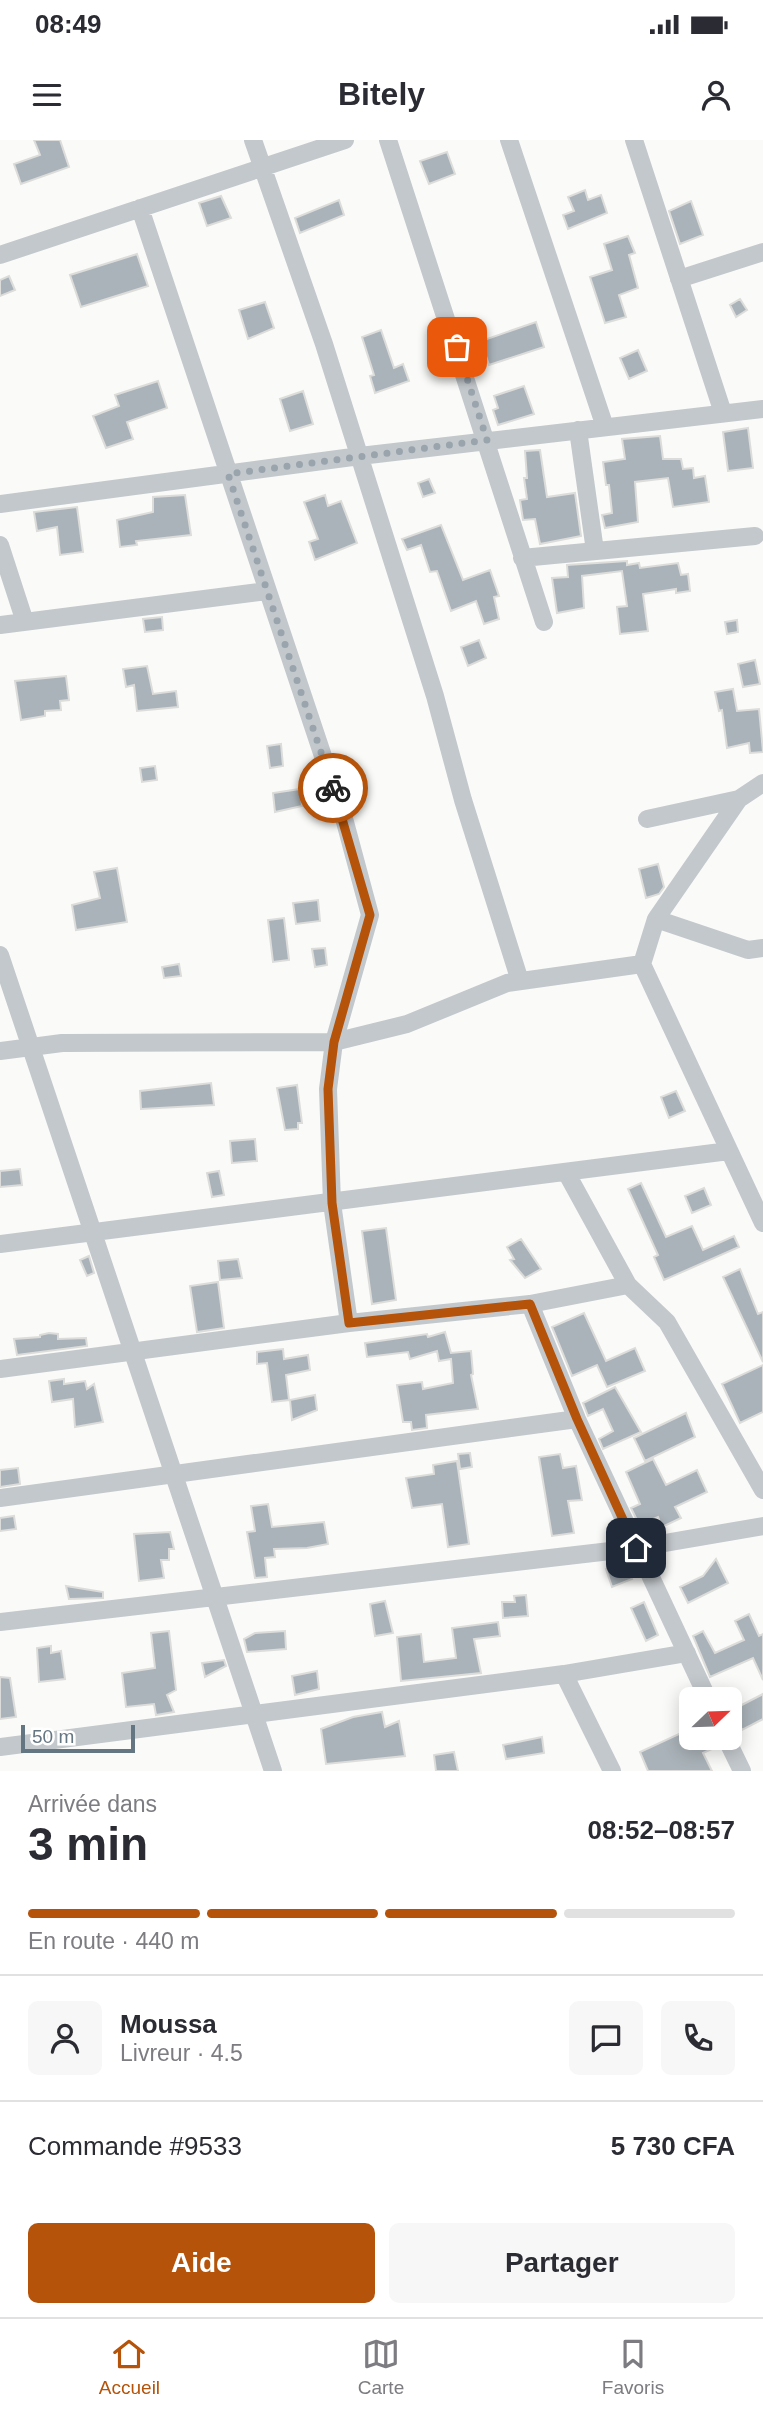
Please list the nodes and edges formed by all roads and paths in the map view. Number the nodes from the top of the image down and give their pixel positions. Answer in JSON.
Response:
{"nodes":[{"id":1,"x":254,"y":140,"type":"edge"},
{"id":2,"x":345,"y":140,"type":"edge"},
{"id":3,"x":388,"y":140,"type":"edge"},
{"id":4,"x":509,"y":140,"type":"edge"},
{"id":5,"x":635,"y":140,"type":"edge"},
{"id":6,"x":263,"y":166,"type":"junction"},
{"id":7,"x":139,"y":208,"type":"junction"},
{"id":8,"x":763,"y":252,"type":"edge"},
{"id":9,"x":0,"y":255,"type":"edge"},
{"id":10,"x":679,"y":279,"type":"junction"},
{"id":11,"x":763,"y":409,"type":"edge"},
{"id":12,"x":723,"y":413,"type":"junction"},
{"id":13,"x":605,"y":427,"type":"junction"},
{"id":14,"x":578,"y":430,"type":"junction"},
{"id":15,"x":487,"y":440,"type":"junction"},
{"id":16,"x":360,"y":456,"type":"junction"},
{"id":17,"x":228,"y":474,"type":"junction"},
{"id":18,"x":0,"y":504,"type":"edge"},
{"id":19,"x":755,"y":536,"type":"dead end"},
{"id":20,"x":0,"y":545,"type":"edge"},
{"id":21,"x":595,"y":551,"type":"junction"},
{"id":22,"x":522,"y":558,"type":"junction"},
{"id":23,"x":267,"y":591,"type":"junction"},
{"id":24,"x":25,"y":622,"type":"junction"},
{"id":25,"x":544,"y":622,"type":"dead end"},
{"id":26,"x":0,"y":625,"type":"edge"},
{"id":27,"x":763,"y":783,"type":"edge"},
{"id":28,"x":739,"y":799,"type":"junction"},
{"id":29,"x":647,"y":819,"type":"dead end"},
{"id":30,"x":656,"y":919,"type":"junction"},
{"id":31,"x":763,"y":948,"type":"edge"},
{"id":32,"x":0,"y":955,"type":"edge"},
{"id":33,"x":642,"y":964,"type":"junction"},
{"id":34,"x":520,"y":981,"type":"junction"},
{"id":35,"x":334,"y":1042,"type":"junction"},
{"id":36,"x":31,"y":1047,"type":"junction"},
{"id":37,"x":0,"y":1051,"type":"edge"},
{"id":38,"x":729,"y":1151,"type":"junction"},
{"id":39,"x":566,"y":1172,"type":"junction"},
{"id":40,"x":332,"y":1203,"type":"junction"},
{"id":41,"x":763,"y":1223,"type":"edge"},
{"id":42,"x":93,"y":1232,"type":"junction"},
{"id":43,"x":0,"y":1244,"type":"edge"},
{"id":44,"x":628,"y":1284,"type":"junction"},
{"id":45,"x":530,"y":1304,"type":"junction"},
{"id":46,"x":349,"y":1323,"type":"junction"},
{"id":47,"x":133,"y":1351,"type":"junction"},
{"id":48,"x":0,"y":1369,"type":"edge"},
{"id":49,"x":577,"y":1419,"type":"junction"},
{"id":50,"x":175,"y":1476,"type":"junction"},
{"id":51,"x":763,"y":1490,"type":"edge"},
{"id":52,"x":0,"y":1498,"type":"edge"},
{"id":53,"x":763,"y":1526,"type":"edge"},
{"id":54,"x":636,"y":1548,"type":"junction"},
{"id":55,"x":215,"y":1597,"type":"junction"},
{"id":56,"x":0,"y":1622,"type":"edge"},
{"id":57,"x":687,"y":1653,"type":"junction"},
{"id":58,"x":564,"y":1674,"type":"junction"},
{"id":59,"x":703,"y":1687,"type":"edge"},
{"id":60,"x":255,"y":1715,"type":"junction"},
{"id":61,"x":0,"y":1747,"type":"edge"},
{"id":62,"x":732,"y":1750,"type":"edge"},
{"id":63,"x":274,"y":1771,"type":"edge"},
{"id":64,"x":612,"y":1771,"type":"edge"},
{"id":65,"x":742,"y":1771,"type":"edge"}],
"edges":[{"from":1,"to":6,"type":"street"},
{"from":2,"to":6,"type":"street"},
{"from":3,"to":15,"type":"street"},
{"from":4,"to":13,"type":"street"},
{"from":5,"to":10,"type":"street"},
{"from":6,"to":7,"type":"street"},
{"from":6,"to":16,"type":"street"},
{"from":7,"to":9,"type":"street"},
{"from":7,"to":17,"type":"street"},
{"from":8,"to":10,"type":"street"},
{"from":10,"to":12,"type":"street"},
{"from":11,"to":12,"type":"street"},
{"from":12,"to":13,"type":"street"},
{"from":13,"to":14,"type":"street"},
{"from":14,"to":15,"type":"street"},
{"from":14,"to":21,"type":"street"},
{"from":15,"to":16,"type":"street"},
{"from":15,"to":22,"type":"street"},
{"from":16,"to":17,"type":"street"},
{"from":16,"to":34,"type":"street"},
{"from":17,"to":18,"type":"street"},
{"from":17,"to":23,"type":"street"},
{"from":19,"to":21,"type":"street"},
{"from":20,"to":24,"type":"street"},
{"from":21,"to":22,"type":"street"},
{"from":22,"to":25,"type":"street"},
{"from":23,"to":24,"type":"street"},
{"from":23,"to":35,"type":"street"},
{"from":24,"to":26,"type":"street"},
{"from":27,"to":28,"type":"street"},
{"from":28,"to":29,"type":"street"},
{"from":28,"to":30,"type":"street"},
{"from":30,"to":31,"type":"street"},
{"from":30,"to":33,"type":"street"},
{"from":32,"to":36,"type":"street"},
{"from":33,"to":34,"type":"street"},
{"from":33,"to":38,"type":"street"},
{"from":34,"to":35,"type":"street"},
{"from":35,"to":36,"type":"street"},
{"from":35,"to":40,"type":"street"},
{"from":36,"to":37,"type":"street"},
{"from":36,"to":42,"type":"street"},
{"from":38,"to":39,"type":"street"},
{"from":38,"to":41,"type":"street"},
{"from":39,"to":40,"type":"street"},
{"from":39,"to":44,"type":"street"},
{"from":40,"to":42,"type":"street"},
{"from":40,"to":46,"type":"street"},
{"from":42,"to":43,"type":"street"},
{"from":42,"to":47,"type":"street"},
{"from":44,"to":45,"type":"street"},
{"from":44,"to":51,"type":"street"},
{"from":45,"to":46,"type":"street"},
{"from":45,"to":49,"type":"street"},
{"from":46,"to":47,"type":"street"},
{"from":47,"to":48,"type":"street"},
{"from":47,"to":50,"type":"street"},
{"from":49,"to":50,"type":"street"},
{"from":49,"to":54,"type":"street"},
{"from":50,"to":52,"type":"street"},
{"from":50,"to":55,"type":"street"},
{"from":53,"to":54,"type":"street"},
{"from":54,"to":55,"type":"street"},
{"from":54,"to":57,"type":"street"},
{"from":55,"to":56,"type":"street"},
{"from":55,"to":60,"type":"street"},
{"from":57,"to":58,"type":"street"},
{"from":57,"to":59,"type":"street"},
{"from":58,"to":60,"type":"street"},
{"from":58,"to":64,"type":"street"},
{"from":60,"to":61,"type":"street"},
{"from":60,"to":63,"type":"street"},
{"from":62,"to":65,"type":"street"}]}
